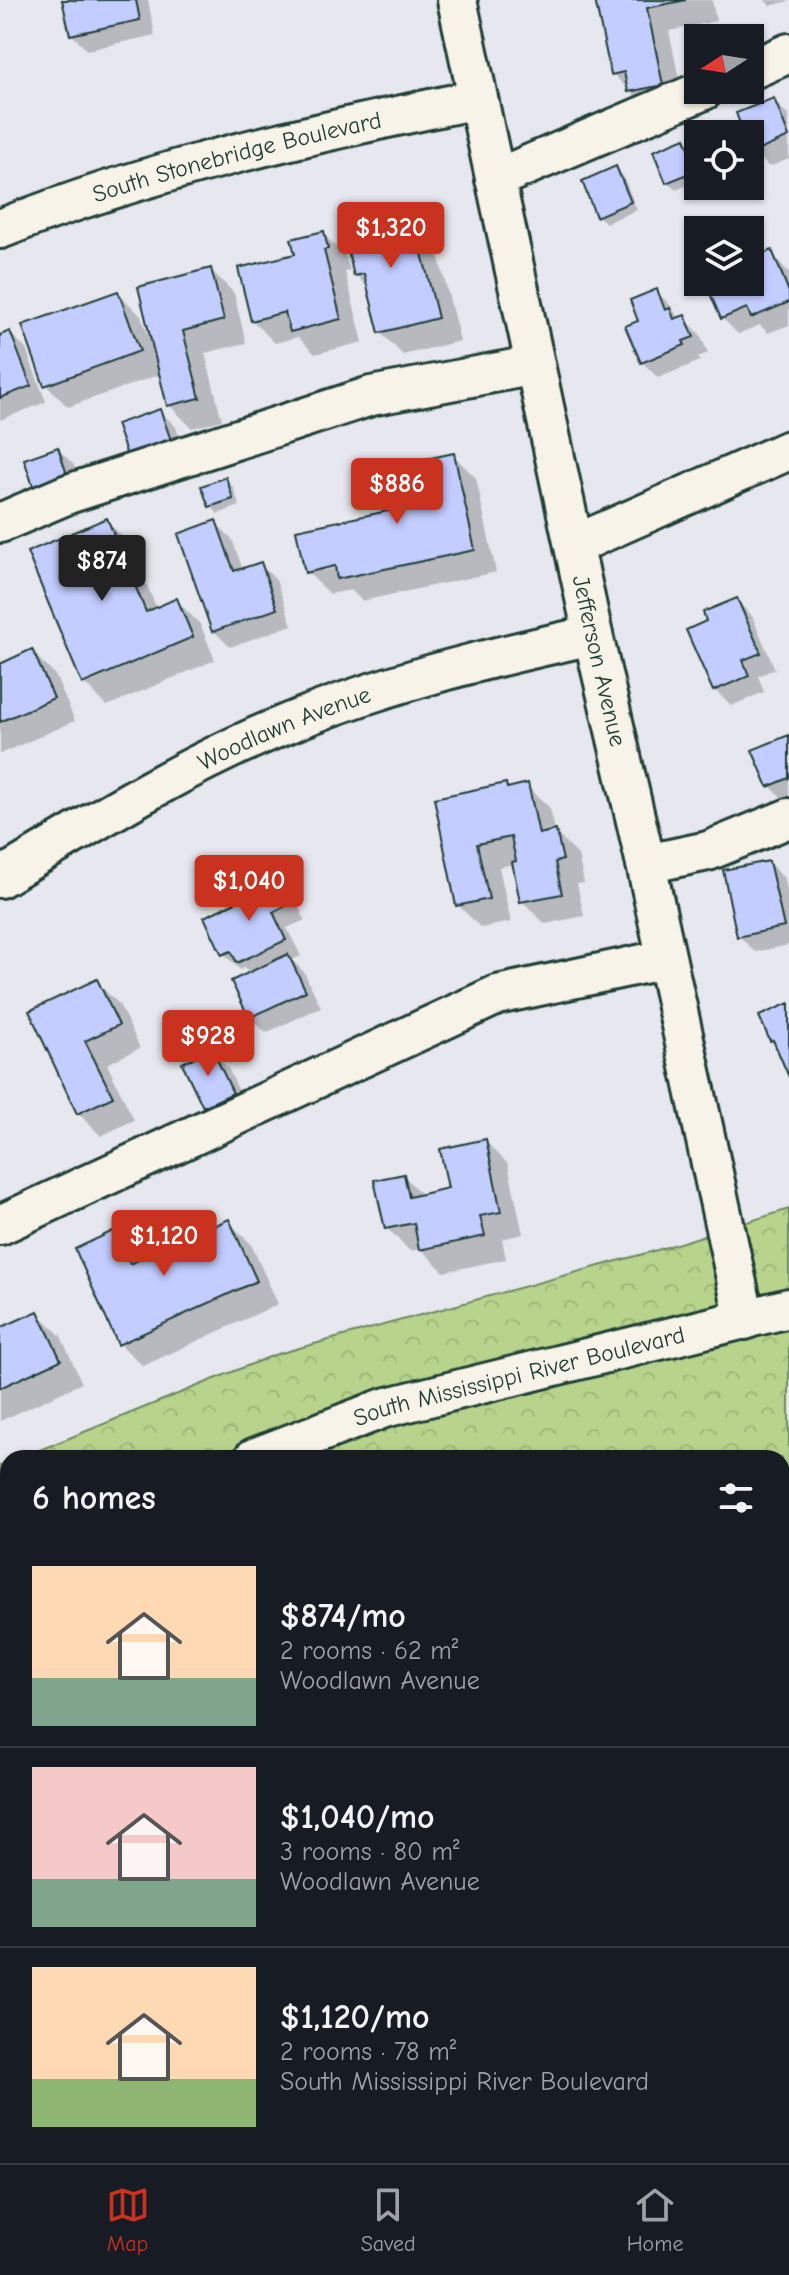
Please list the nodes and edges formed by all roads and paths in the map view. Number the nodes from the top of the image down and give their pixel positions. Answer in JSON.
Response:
{"nodes":[{"id":1,"x":457,"y":0,"type":"edge"},
{"id":2,"x":789,"y":53,"type":"edge"},
{"id":3,"x":764,"y":64,"type":"edge"},
{"id":4,"x":478,"y":99,"type":"junction"},
{"id":5,"x":684,"y":99,"type":"edge"},
{"id":6,"x":495,"y":179,"type":"junction"},
{"id":7,"x":0,"y":229,"type":"edge"},
{"id":8,"x":535,"y":365,"type":"junction"},
{"id":9,"x":789,"y":450,"type":"edge"},
{"id":10,"x":0,"y":523,"type":"edge"},
{"id":11,"x":574,"y":545,"type":"junction"},
{"id":12,"x":593,"y":635,"type":"junction"},
{"id":13,"x":789,"y":818,"type":"edge"},
{"id":14,"x":646,"y":864,"type":"junction"},
{"id":15,"x":0,"y":878,"type":"edge"},
{"id":16,"x":666,"y":959,"type":"junction"},
{"id":17,"x":0,"y":1225,"type":"edge"},
{"id":18,"x":789,"y":1308,"type":"edge"},
{"id":19,"x":745,"y":1320,"type":"junction"},
{"id":20,"x":275,"y":1450,"type":"edge"}],
"edges":[{"from":1,"to":4,"type":"street","name":"Jefferson Avenue"},
{"from":2,"to":3,"type":"street"},
{"from":4,"to":6,"type":"street","name":"Jefferson Avenue"},
{"from":4,"to":7,"type":"street","name":"South Stonebridge Boulevard"},
{"from":5,"to":6,"type":"street"},
{"from":6,"to":8,"type":"street","name":"Jefferson Avenue"},
{"from":8,"to":10,"type":"street"},
{"from":8,"to":11,"type":"street","name":"Jefferson Avenue"},
{"from":9,"to":11,"type":"street"},
{"from":11,"to":12,"type":"street","name":"Jefferson Avenue"},
{"from":12,"to":14,"type":"street","name":"Jefferson Avenue"},
{"from":12,"to":15,"type":"street","name":"Woodlawn Avenue"},
{"from":13,"to":14,"type":"street"},
{"from":14,"to":16,"type":"street","name":"Jefferson Avenue"},
{"from":16,"to":17,"type":"street"},
{"from":16,"to":19,"type":"street","name":"Jefferson Avenue"},
{"from":18,"to":19,"type":"street","name":"South Mississippi River Boulevard"},
{"from":19,"to":20,"type":"street","name":"South Mississippi River Boulevard"}]}
